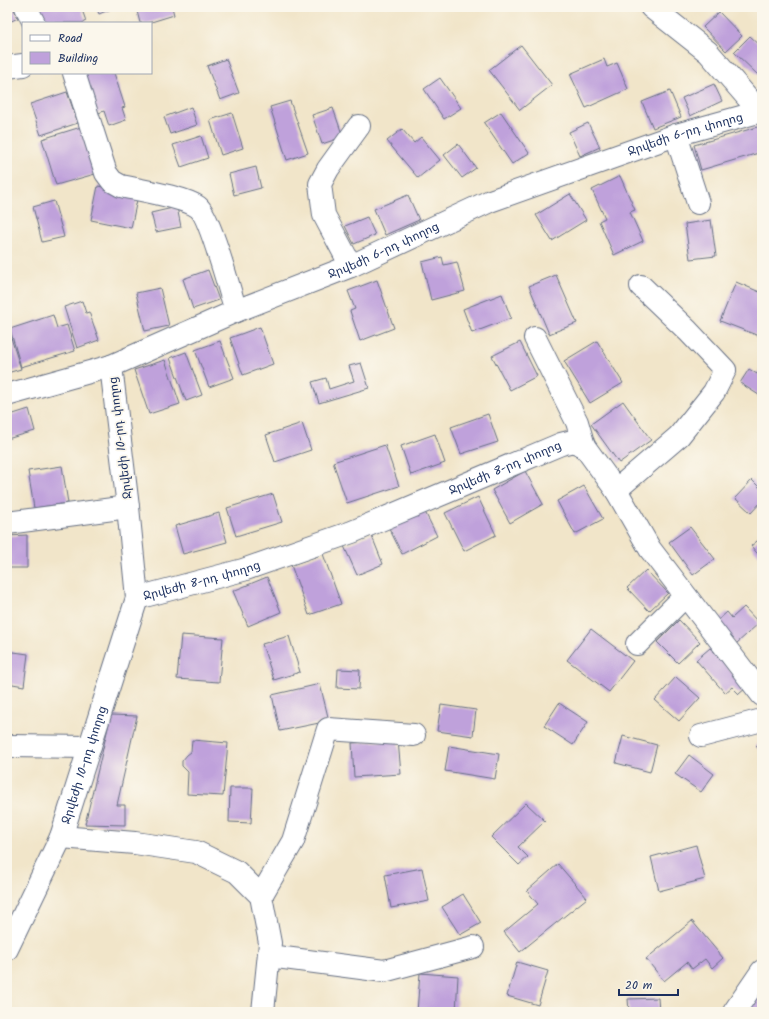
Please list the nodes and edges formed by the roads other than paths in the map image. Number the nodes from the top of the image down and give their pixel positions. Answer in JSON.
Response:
{"nodes":[{"id":1,"x":26,"y":7,"type":"edge"},
{"id":2,"x":651,"y":7,"type":"edge"},
{"id":3,"x":34,"y":22,"type":"edge"},
{"id":4,"x":22,"y":65,"type":"edge"},
{"id":5,"x":7,"y":67,"type":"edge"},
{"id":6,"x":74,"y":74,"type":"edge"},
{"id":7,"x":761,"y":111,"type":"edge"},
{"id":8,"x":359,"y":126,"type":"dead end"},
{"id":9,"x":676,"y":135,"type":"junction"},
{"id":10,"x":698,"y":203,"type":"dead end"},
{"id":11,"x":351,"y":266,"type":"junction"},
{"id":12,"x":641,"y":286,"type":"dead end"},
{"id":13,"x":236,"y":311,"type":"junction"},
{"id":14,"x":535,"y":338,"type":"dead end"},
{"id":15,"x":111,"y":366,"type":"junction"},
{"id":16,"x":7,"y":395,"type":"edge"},
{"id":17,"x":584,"y":446,"type":"junction"},
{"id":18,"x":616,"y":490,"type":"junction"},
{"id":19,"x":128,"y":507,"type":"junction"},
{"id":20,"x":7,"y":523,"type":"edge"},
{"id":21,"x":685,"y":596,"type":"junction"},
{"id":22,"x":137,"y":598,"type":"junction"},
{"id":23,"x":637,"y":644,"type":"dead end"},
{"id":24,"x":762,"y":694,"type":"edge"},
{"id":25,"x":762,"y":720,"type":"edge"},
{"id":26,"x":414,"y":735,"type":"dead end"},
{"id":27,"x":701,"y":736,"type":"dead end"},
{"id":28,"x":7,"y":746,"type":"edge"},
{"id":29,"x":90,"y":747,"type":"junction"},
{"id":30,"x":61,"y":837,"type":"junction"},
{"id":31,"x":261,"y":896,"type":"junction"},
{"id":32,"x":473,"y":947,"type":"dead end"},
{"id":33,"x":7,"y":949,"type":"edge"},
{"id":34,"x":269,"y":956,"type":"junction"},
{"id":35,"x":762,"y":971,"type":"edge"},
{"id":36,"x":263,"y":1012,"type":"edge"},
{"id":37,"x":734,"y":1012,"type":"edge"}],
"edges":[{"from":1,"to":3,"type":"street"},
{"from":2,"to":7,"type":"street"},
{"from":4,"to":5,"type":"street"},
{"from":6,"to":13,"type":"street"},
{"from":7,"to":9,"type":"street","name":"Ջրվեժի 6-րդ փողոց"},
{"from":8,"to":11,"type":"street"},
{"from":9,"to":10,"type":"street"},
{"from":9,"to":11,"type":"street","name":"Ջրվեժի 6-րդ փողոց"},
{"from":11,"to":13,"type":"street","name":"Ջրվեժի 6-րդ փողոց"},
{"from":12,"to":18,"type":"street"},
{"from":13,"to":15,"type":"street","name":"Ջրվեժի 6-րդ փողոց"},
{"from":14,"to":17,"type":"street"},
{"from":15,"to":16,"type":"street","name":"Ջրվեժի 6-րդ փողոց"},
{"from":15,"to":19,"type":"street","name":"Ջրվեժի 10-րդ փողոց"},
{"from":17,"to":18,"type":"street"},
{"from":17,"to":22,"type":"street","name":"Ջրվեժի 8-րդ փողոց"},
{"from":18,"to":21,"type":"street"},
{"from":19,"to":20,"type":"street"},
{"from":19,"to":22,"type":"street","name":"Ջրվեժի 10-րդ փողոց"},
{"from":21,"to":23,"type":"street"},
{"from":21,"to":24,"type":"street"},
{"from":22,"to":29,"type":"street","name":"Ջրվեժի 10-րդ փողոց"},
{"from":25,"to":27,"type":"street"},
{"from":26,"to":31,"type":"street"},
{"from":28,"to":29,"type":"street"},
{"from":29,"to":30,"type":"street","name":"Ջրվեժի 10-րդ փողոց"},
{"from":30,"to":31,"type":"street","name":"Ջրվեժի 10-րդ փողոց"},
{"from":30,"to":33,"type":"street"},
{"from":31,"to":34,"type":"street"},
{"from":32,"to":34,"type":"street"},
{"from":34,"to":36,"type":"street"},
{"from":35,"to":37,"type":"street"}]}
